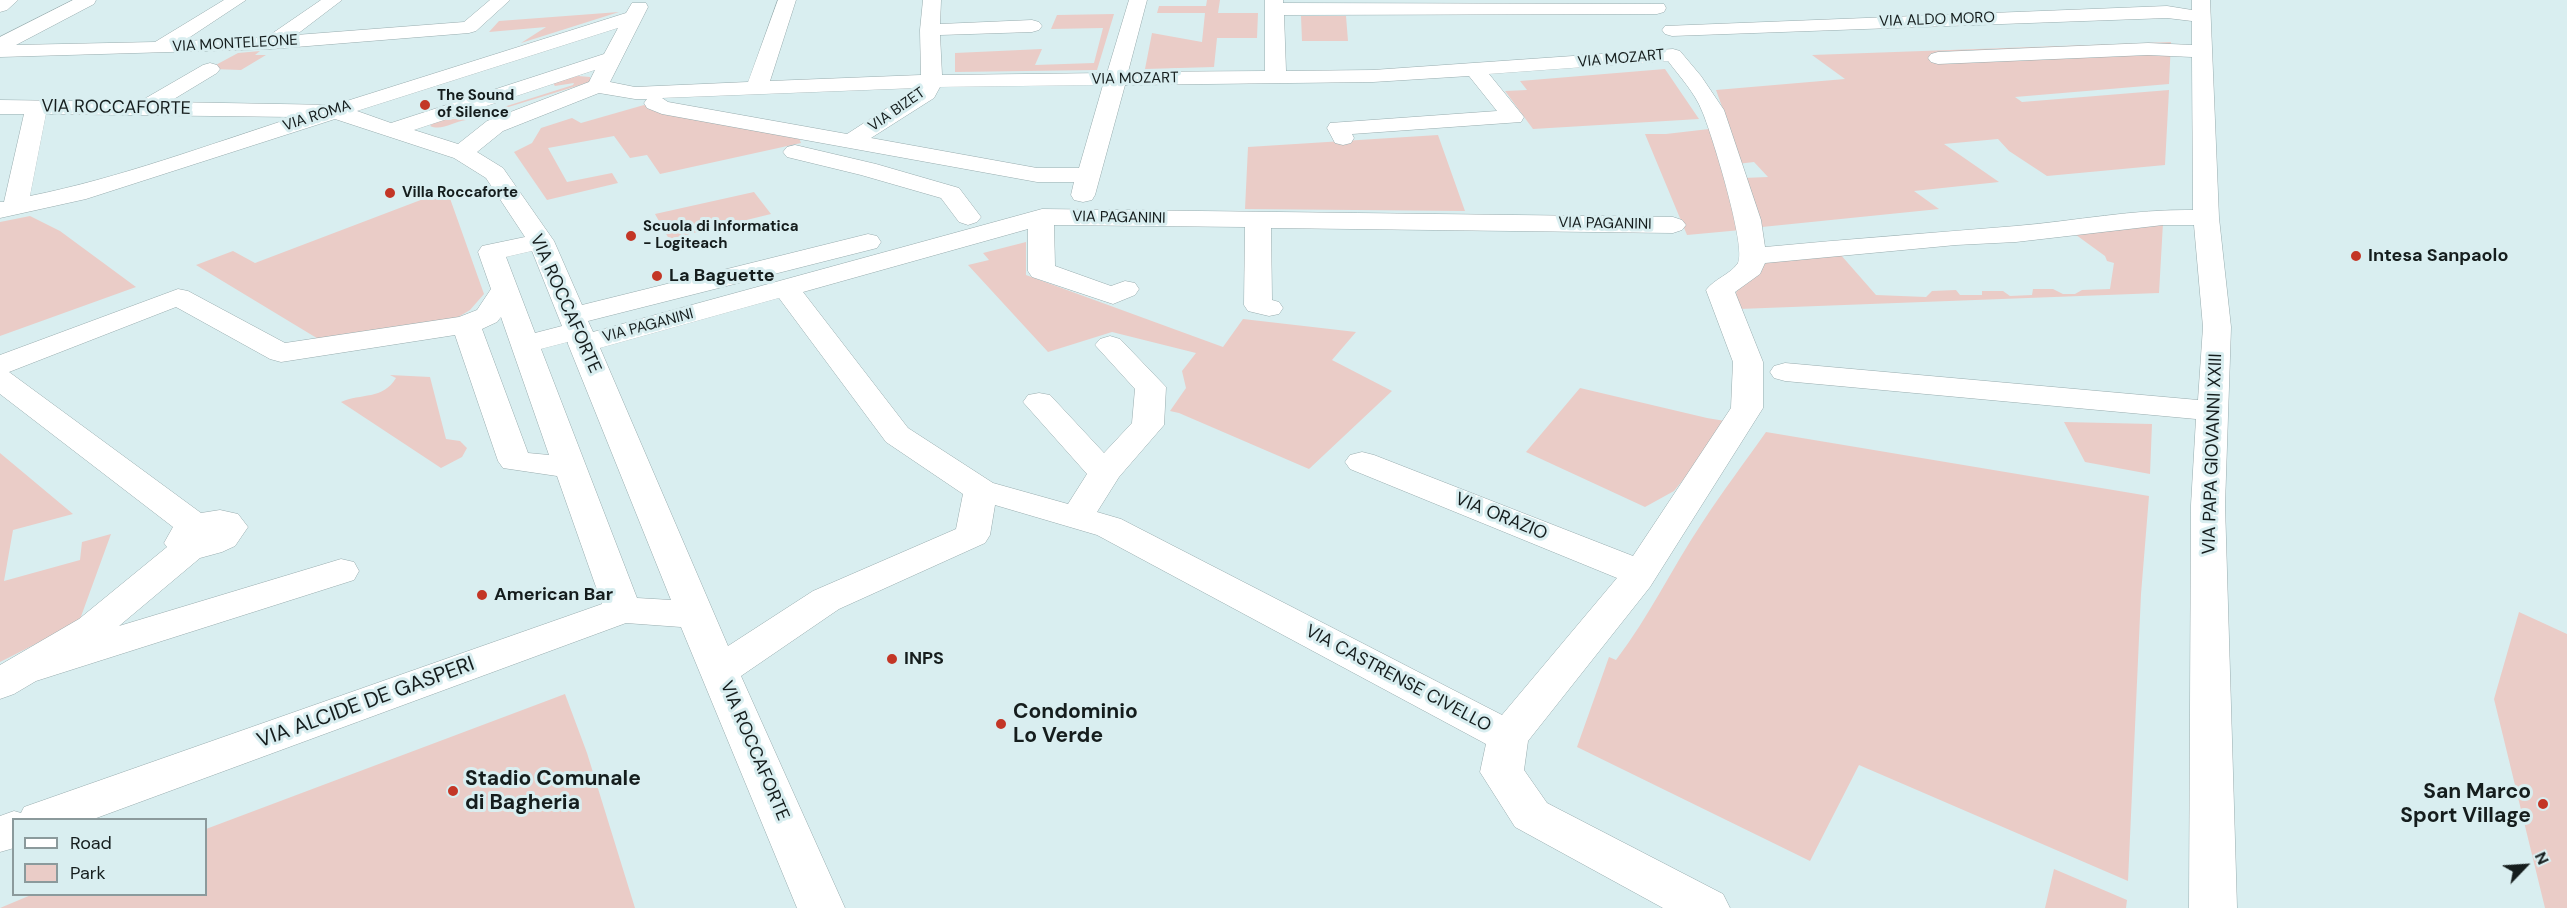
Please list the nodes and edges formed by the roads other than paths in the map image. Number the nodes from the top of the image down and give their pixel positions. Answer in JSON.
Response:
{"nodes":[{"id":1,"x":9,"y":0,"type":"edge"},
{"id":2,"x":87,"y":0,"type":"edge"},
{"id":3,"x":237,"y":0,"type":"edge"},
{"id":4,"x":333,"y":0,"type":"edge"},
{"id":5,"x":501,"y":0,"type":"edge"},
{"id":6,"x":787,"y":0,"type":"edge"},
{"id":7,"x":932,"y":0,"type":"edge"},
{"id":8,"x":1137,"y":0,"type":"edge"},
{"id":9,"x":1274,"y":4,"type":"edge"},
{"id":10,"x":1655,"y":4,"type":"edge"},
{"id":11,"x":0,"y":6,"type":"edge"},
{"id":12,"x":638,"y":8,"type":"edge"},
{"id":13,"x":2201,"y":9,"type":"edge"},
{"id":14,"x":1032,"y":26,"type":"dead end"},
{"id":15,"x":930,"y":30,"type":"junction"},
{"id":16,"x":473,"y":39,"type":"junction"},
{"id":17,"x":271,"y":42,"type":"junction"},
{"id":18,"x":1672,"y":42,"type":"junction"},
{"id":19,"x":0,"y":45,"type":"edge"},
{"id":20,"x":437,"y":45,"type":"dead end"},
{"id":21,"x":160,"y":47,"type":"junction"},
{"id":22,"x":524,"y":50,"type":"junction"},
{"id":23,"x":0,"y":51,"type":"edge"},
{"id":24,"x":2202,"y":51,"type":"junction"},
{"id":25,"x":1938,"y":58,"type":"dead end"},
{"id":26,"x":610,"y":59,"type":"junction"},
{"id":27,"x":210,"y":69,"type":"dead end"},
{"id":28,"x":1475,"y":70,"type":"junction"},
{"id":29,"x":1276,"y":78,"type":"junction"},
{"id":30,"x":1116,"y":79,"type":"junction"},
{"id":31,"x":932,"y":81,"type":"junction"},
{"id":32,"x":597,"y":86,"type":"junction"},
{"id":33,"x":757,"y":87,"type":"junction"},
{"id":34,"x":634,"y":93,"type":"junction"},
{"id":35,"x":0,"y":107,"type":"edge"},
{"id":36,"x":36,"y":108,"type":"junction"},
{"id":37,"x":143,"y":109,"type":"junction"},
{"id":38,"x":333,"y":111,"type":"junction"},
{"id":39,"x":391,"y":130,"type":"junction"},
{"id":40,"x":179,"y":135,"type":"junction"},
{"id":41,"x":1343,"y":138,"type":"dead end"},
{"id":42,"x":851,"y":141,"type":"junction"},
{"id":43,"x":784,"y":150,"type":"dead end"},
{"id":44,"x":462,"y":153,"type":"junction"},
{"id":45,"x":1088,"y":175,"type":"junction"},
{"id":46,"x":8,"y":209,"type":"edge"},
{"id":47,"x":1042,"y":216,"type":"junction"},
{"id":48,"x":1076,"y":217,"type":"junction"},
{"id":49,"x":2206,"y":218,"type":"junction"},
{"id":50,"x":1258,"y":221,"type":"junction"},
{"id":51,"x":976,"y":225,"type":"junction"},
{"id":52,"x":1673,"y":225,"type":"dead end"},
{"id":53,"x":1893,"y":225,"type":"dead end"},
{"id":54,"x":541,"y":241,"type":"junction"},
{"id":55,"x":1752,"y":248,"type":"junction"},
{"id":56,"x":786,"y":288,"type":"junction"},
{"id":57,"x":1125,"y":289,"type":"dead end"},
{"id":58,"x":505,"y":290,"type":"junction"},
{"id":59,"x":1269,"y":308,"type":"dead end"},
{"id":60,"x":466,"y":325,"type":"junction"},
{"id":61,"x":578,"y":330,"type":"junction"},
{"id":62,"x":525,"y":344,"type":"junction"},
{"id":63,"x":1110,"y":345,"type":"dead end"},
{"id":64,"x":0,"y":365,"type":"edge"},
{"id":65,"x":1785,"y":372,"type":"dead end"},
{"id":66,"x":0,"y":379,"type":"edge"},
{"id":67,"x":1039,"y":402,"type":"dead end"},
{"id":68,"x":2214,"y":411,"type":"junction"},
{"id":69,"x":1362,"y":462,"type":"dead end"},
{"id":70,"x":571,"y":468,"type":"junction"},
{"id":71,"x":1104,"y":473,"type":"junction"},
{"id":72,"x":981,"y":490,"type":"junction"},
{"id":73,"x":1076,"y":517,"type":"junction"},
{"id":74,"x":341,"y":571,"type":"dead end"},
{"id":75,"x":1640,"y":573,"type":"junction"},
{"id":76,"x":623,"y":610,"type":"junction"},
{"id":77,"x":696,"y":615,"type":"junction"},
{"id":78,"x":719,"y":671,"type":"junction"},
{"id":79,"x":11,"y":678,"type":"edge"},
{"id":80,"x":1508,"y":737,"type":"junction"},
{"id":81,"x":43,"y":818,"type":"edge"},
{"id":82,"x":821,"y":908,"type":"edge"},
{"id":83,"x":1706,"y":908,"type":"edge"},
{"id":84,"x":2213,"y":908,"type":"edge"}],
"edges":[{"from":1,"to":11,"type":"street"},
{"from":2,"to":19,"type":"street"},
{"from":3,"to":21,"type":"street"},
{"from":4,"to":17,"type":"street"},
{"from":5,"to":16,"type":"street"},
{"from":6,"to":33,"type":"street"},
{"from":7,"to":15,"type":"street","name":"VIA BIZET"},
{"from":8,"to":30,"type":"street"},
{"from":9,"to":10,"type":"street"},
{"from":9,"to":29,"type":"street"},
{"from":10,"to":18,"type":"street"},
{"from":12,"to":22,"type":"street","name":"VIA ROMA"},
{"from":12,"to":26,"type":"street"},
{"from":13,"to":18,"type":"street","name":"VIA ALDO MORO"},
{"from":13,"to":24,"type":"street","name":"VIA PAPA GIOVANNI XXIII"},
{"from":14,"to":15,"type":"street"},
{"from":15,"to":31,"type":"street","name":"VIA BIZET"},
{"from":16,"to":17,"type":"street","name":"VIA MONTELEONE"},
{"from":16,"to":20,"type":"street"},
{"from":16,"to":22,"type":"street"},
{"from":17,"to":21,"type":"street","name":"VIA MONTELEONE"},
{"from":18,"to":28,"type":"street","name":"VIA MOZART"},
{"from":18,"to":55,"type":"street"},
{"from":21,"to":23,"type":"street","name":"VIA MONTELEONE"},
{"from":22,"to":38,"type":"street","name":"VIA ROMA"},
{"from":24,"to":25,"type":"street"},
{"from":24,"to":49,"type":"street","name":"VIA PAPA GIOVANNI XXIII"},
{"from":26,"to":32,"type":"street"},
{"from":26,"to":39,"type":"street"},
{"from":27,"to":37,"type":"street"},
{"from":28,"to":29,"type":"street","name":"VIA MOZART"},
{"from":28,"to":41,"type":"street"},
{"from":29,"to":30,"type":"street","name":"VIA MOZART"},
{"from":30,"to":31,"type":"street","name":"VIA MOZART"},
{"from":30,"to":45,"type":"street"},
{"from":31,"to":33,"type":"street","name":"VIA MOZART"},
{"from":31,"to":42,"type":"street","name":"VIA BIZET"},
{"from":32,"to":34,"type":"street","name":"VIA MOZART"},
{"from":32,"to":44,"type":"street"},
{"from":33,"to":34,"type":"street","name":"VIA MOZART"},
{"from":34,"to":42,"type":"street"},
{"from":35,"to":36,"type":"street","name":"VIA ROCCAFORTE"},
{"from":36,"to":37,"type":"street","name":"VIA ROCCAFORTE"},
{"from":36,"to":46,"type":"street"},
{"from":37,"to":40,"type":"street","name":"VIA ROCCAFORTE"},
{"from":38,"to":39,"type":"street","name":"VIA ROCCAFORTE"},
{"from":38,"to":40,"type":"street","name":"VIA ROCCAFORTE"},
{"from":38,"to":40,"type":"street","name":"VIA ROMA"},
{"from":39,"to":44,"type":"street","name":"VIA ROCCAFORTE"},
{"from":40,"to":46,"type":"street","name":"VIA ROMA"},
{"from":42,"to":45,"type":"street"},
{"from":43,"to":51,"type":"street"},
{"from":44,"to":54,"type":"street","name":"VIA ROCCAFORTE"},
{"from":45,"to":48,"type":"street"},
{"from":47,"to":48,"type":"street","name":"VIA PAGANINI"},
{"from":47,"to":51,"type":"street","name":"VIA PAGANINI"},
{"from":47,"to":57,"type":"street"},
{"from":48,"to":50,"type":"street","name":"VIA PAGANINI"},
{"from":49,"to":55,"type":"street"},
{"from":49,"to":68,"type":"street","name":"VIA PAPA GIOVANNI XXIII"},
{"from":50,"to":52,"type":"street","name":"VIA PAGANINI"},
{"from":50,"to":59,"type":"street"},
{"from":51,"to":56,"type":"street","name":"VIA PAGANINI"},
{"from":51,"to":61,"type":"street"},
{"from":53,"to":55,"type":"street"},
{"from":54,"to":58,"type":"street"},
{"from":54,"to":61,"type":"street","name":"VIA ROCCAFORTE"},
{"from":55,"to":75,"type":"street","name":"VIA CASTRENSE CIVELLO"},
{"from":56,"to":61,"type":"street","name":"VIA PAGANINI"},
{"from":56,"to":72,"type":"street","name":"VIA CASTRENSE CIVELLO"},
{"from":58,"to":60,"type":"street"},
{"from":58,"to":62,"type":"street"},
{"from":60,"to":64,"type":"street"},
{"from":60,"to":70,"type":"street"},
{"from":61,"to":62,"type":"street"},
{"from":61,"to":77,"type":"street","name":"VIA ROCCAFORTE"},
{"from":62,"to":70,"type":"street"},
{"from":63,"to":71,"type":"street"},
{"from":65,"to":68,"type":"street"},
{"from":66,"to":79,"type":"street"},
{"from":67,"to":71,"type":"street"},
{"from":68,"to":84,"type":"street","name":"VIA PAPA GIOVANNI XXIII"},
{"from":69,"to":75,"type":"street","name":"VIA ORAZIO"},
{"from":70,"to":76,"type":"street"},
{"from":71,"to":73,"type":"street"},
{"from":72,"to":73,"type":"street","name":"VIA CASTRENSE CIVELLO"},
{"from":72,"to":78,"type":"street"},
{"from":73,"to":80,"type":"street","name":"VIA CASTRENSE CIVELLO"},
{"from":74,"to":79,"type":"street"},
{"from":75,"to":80,"type":"street","name":"VIA CASTRENSE CIVELLO"},
{"from":76,"to":77,"type":"street","name":"VIA ALCIDE DE GASPERI"},
{"from":76,"to":81,"type":"street","name":"VIA ALCIDE DE GASPERI"},
{"from":77,"to":78,"type":"street","name":"VIA ROCCAFORTE"},
{"from":78,"to":82,"type":"street","name":"VIA ROCCAFORTE"},
{"from":80,"to":83,"type":"street"}]}
